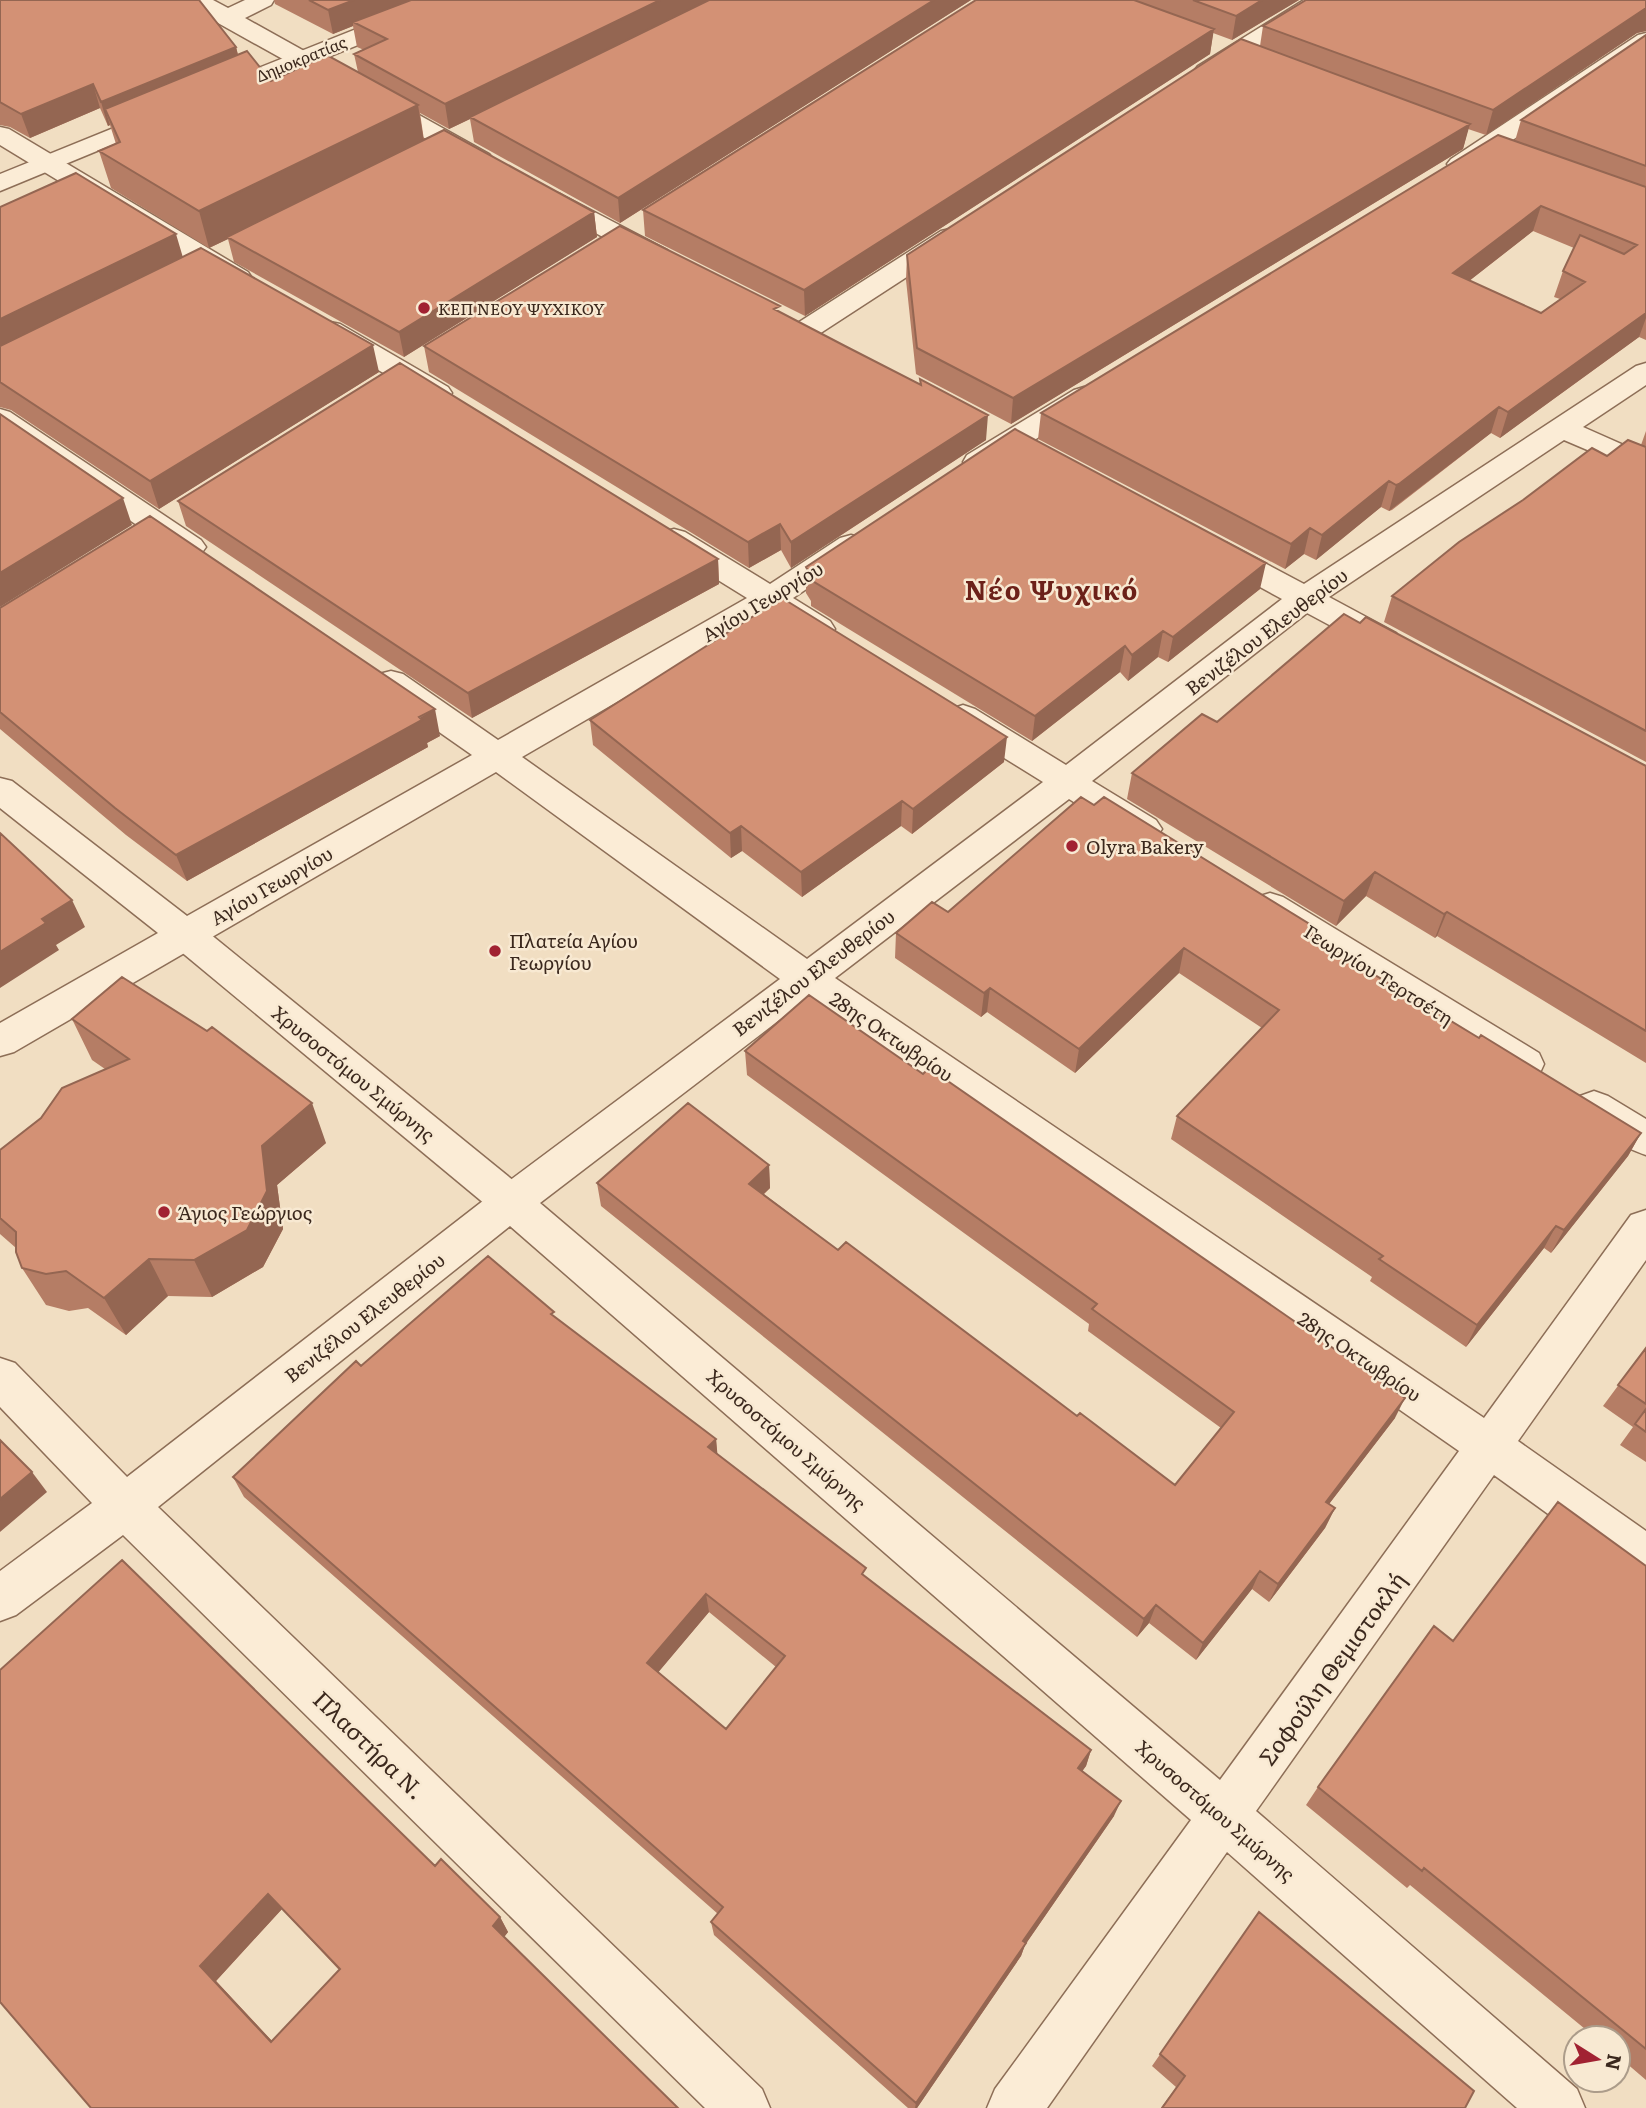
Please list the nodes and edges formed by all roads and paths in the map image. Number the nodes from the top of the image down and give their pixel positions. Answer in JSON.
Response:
{"nodes":[{"id":1,"x":196,"y":0,"type":"edge"},
{"id":2,"x":263,"y":0,"type":"edge"},
{"id":3,"x":449,"y":0,"type":"edge"},
{"id":4,"x":1320,"y":0,"type":"edge"},
{"id":5,"x":226,"y":18,"type":"junction"},
{"id":6,"x":1646,"y":40,"type":"edge"},
{"id":7,"x":1208,"y":44,"type":"edge"},
{"id":8,"x":1233,"y":53,"type":"junction"},
{"id":9,"x":298,"y":59,"type":"junction"},
{"id":10,"x":1258,"y":62,"type":"edge"},
{"id":11,"x":1186,"y":83,"type":"edge"},
{"id":12,"x":472,"y":129,"type":"edge"},
{"id":13,"x":0,"y":134,"type":"edge"},
{"id":14,"x":447,"y":141,"type":"junction"},
{"id":15,"x":423,"y":153,"type":"edge"},
{"id":16,"x":48,"y":163,"type":"junction"},
{"id":17,"x":505,"y":173,"type":"edge"},
{"id":18,"x":1441,"y":176,"type":"edge"},
{"id":19,"x":0,"y":183,"type":"edge"},
{"id":20,"x":528,"y":186,"type":"edge"},
{"id":21,"x":967,"y":225,"type":"edge"},
{"id":22,"x":221,"y":256,"type":"junction"},
{"id":23,"x":682,"y":268,"type":"edge"},
{"id":24,"x":185,"y":274,"type":"edge"},
{"id":25,"x":255,"y":288,"type":"edge"},
{"id":26,"x":313,"y":320,"type":"edge"},
{"id":27,"x":806,"y":330,"type":"edge"},
{"id":28,"x":1646,"y":372,"type":"edge"},
{"id":29,"x":1108,"y":381,"type":"edge"},
{"id":30,"x":464,"y":408,"type":"edge"},
{"id":31,"x":0,"y":418,"type":"edge"},
{"id":32,"x":1562,"y":428,"type":"junction"},
{"id":33,"x":1646,"y":466,"type":"edge"},
{"id":34,"x":955,"y":477,"type":"edge"},
{"id":35,"x":652,"y":526,"type":"edge"},
{"id":36,"x":874,"y":530,"type":"edge"},
{"id":37,"x":1196,"y":538,"type":"edge"},
{"id":38,"x":216,"y":564,"type":"edge"},
{"id":39,"x":770,"y":598,"type":"junction"},
{"id":40,"x":1306,"y":598,"type":"junction"},
{"id":41,"x":842,"y":642,"type":"edge"},
{"id":42,"x":1415,"y":656,"type":"edge"},
{"id":43,"x":363,"y":663,"type":"edge"},
{"id":44,"x":937,"y":701,"type":"edge"},
{"id":45,"x":498,"y":755,"type":"junction"},
{"id":46,"x":1068,"y":782,"type":"junction"},
{"id":47,"x":0,"y":790,"type":"edge"},
{"id":48,"x":1174,"y":847,"type":"edge"},
{"id":49,"x":1245,"y":891,"type":"edge"},
{"id":50,"x":186,"y":934,"type":"junction"},
{"id":51,"x":806,"y":978,"type":"junction"},
{"id":52,"x":0,"y":1041,"type":"edge"},
{"id":53,"x":1646,"y":1139,"type":"edge"},
{"id":54,"x":511,"y":1202,"type":"junction"},
{"id":55,"x":1646,"y":1227,"type":"edge"},
{"id":56,"x":0,"y":1377,"type":"edge"},
{"id":57,"x":1490,"y":1445,"type":"junction"},
{"id":58,"x":125,"y":1506,"type":"junction"},
{"id":59,"x":1646,"y":1558,"type":"edge"},
{"id":60,"x":0,"y":1599,"type":"edge"},
{"id":61,"x":1224,"y":1816,"type":"junction"},
{"id":62,"x":743,"y":2108,"type":"edge"},
{"id":63,"x":1014,"y":2108,"type":"edge"},
{"id":64,"x":1558,"y":2108,"type":"edge"}],
"edges":[{"from":1,"to":5,"type":"street"},
{"from":2,"to":5,"type":"street"},
{"from":3,"to":9,"type":"street","name":"Δημοκρατίας"},
{"from":4,"to":8,"type":"street"},
{"from":5,"to":9,"type":"street"},
{"from":6,"to":18,"type":"street"},
{"from":7,"to":8,"type":"street"},
{"from":8,"to":10,"type":"street"},
{"from":8,"to":11,"type":"street"},
{"from":9,"to":14,"type":"street"},
{"from":9,"to":16,"type":"street","name":"Δημοκρατίας"},
{"from":12,"to":14,"type":"street"},
{"from":13,"to":16,"type":"street"},
{"from":14,"to":15,"type":"street"},
{"from":14,"to":17,"type":"street"},
{"from":16,"to":19,"type":"street","name":"Δημοκρατίας"},
{"from":16,"to":22,"type":"street"},
{"from":20,"to":23,"type":"street"},
{"from":21,"to":27,"type":"street"},
{"from":22,"to":24,"type":"street"},
{"from":22,"to":25,"type":"street"},
{"from":26,"to":30,"type":"street"},
{"from":28,"to":32,"type":"street","name":"Βενιζέλου Ελευθερίου"},
{"from":29,"to":34,"type":"street"},
{"from":31,"to":38,"type":"street"},
{"from":32,"to":33,"type":"street"},
{"from":32,"to":40,"type":"street","name":"Βενιζέλου Ελευθερίου"},
{"from":35,"to":39,"type":"street"},
{"from":36,"to":39,"type":"street","name":"Αγίου Γεωργίου"},
{"from":37,"to":40,"type":"street"},
{"from":39,"to":41,"type":"street"},
{"from":39,"to":45,"type":"street","name":"Αγίου Γεωργίου"},
{"from":40,"to":42,"type":"street"},
{"from":40,"to":46,"type":"street","name":"Βενιζέλου Ελευθερίου"},
{"from":43,"to":45,"type":"street","name":"28ης Οκτωβρίου"},
{"from":44,"to":46,"type":"street"},
{"from":45,"to":50,"type":"street","name":"Αγίου Γεωργίου"},
{"from":45,"to":51,"type":"street","name":"28ης Οκτωβρίου"},
{"from":46,"to":48,"type":"street"},
{"from":46,"to":51,"type":"street","name":"Βενιζέλου Ελευθερίου"},
{"from":47,"to":50,"type":"street","name":"Χρυσοστόμου Σμύρνης"},
{"from":49,"to":53,"type":"street","name":"Γεωργίου Τερτσέτη"},
{"from":50,"to":52,"type":"street","name":"Αγίου Γεωργίου"},
{"from":50,"to":54,"type":"street","name":"Χρυσοστόμου Σμύρνης"},
{"from":51,"to":54,"type":"street","name":"Βενιζέλου Ελευθερίου"},
{"from":51,"to":57,"type":"street","name":"28ης Οκτωβρίου"},
{"from":54,"to":58,"type":"street","name":"Βενιζέλου Ελευθερίου"},
{"from":54,"to":61,"type":"street","name":"Χρυσοστόμου Σμύρνης"},
{"from":55,"to":57,"type":"street","name":"Σοφούλη Θεμιστοκλή"},
{"from":56,"to":58,"type":"street","name":"Πλαστήρα Ν."},
{"from":57,"to":59,"type":"street","name":"28ης Οκτωβρίου"},
{"from":57,"to":61,"type":"street","name":"Σοφούλη Θεμιστοκλή"},
{"from":58,"to":60,"type":"street","name":"Βενιζέλου Ελευθερίου"},
{"from":58,"to":62,"type":"street","name":"Πλαστήρα Ν."},
{"from":61,"to":63,"type":"street","name":"Σοφούλη Θεμιστοκλή"},
{"from":61,"to":64,"type":"street","name":"Χρυσοστόμου Σμύρνης"}]}
